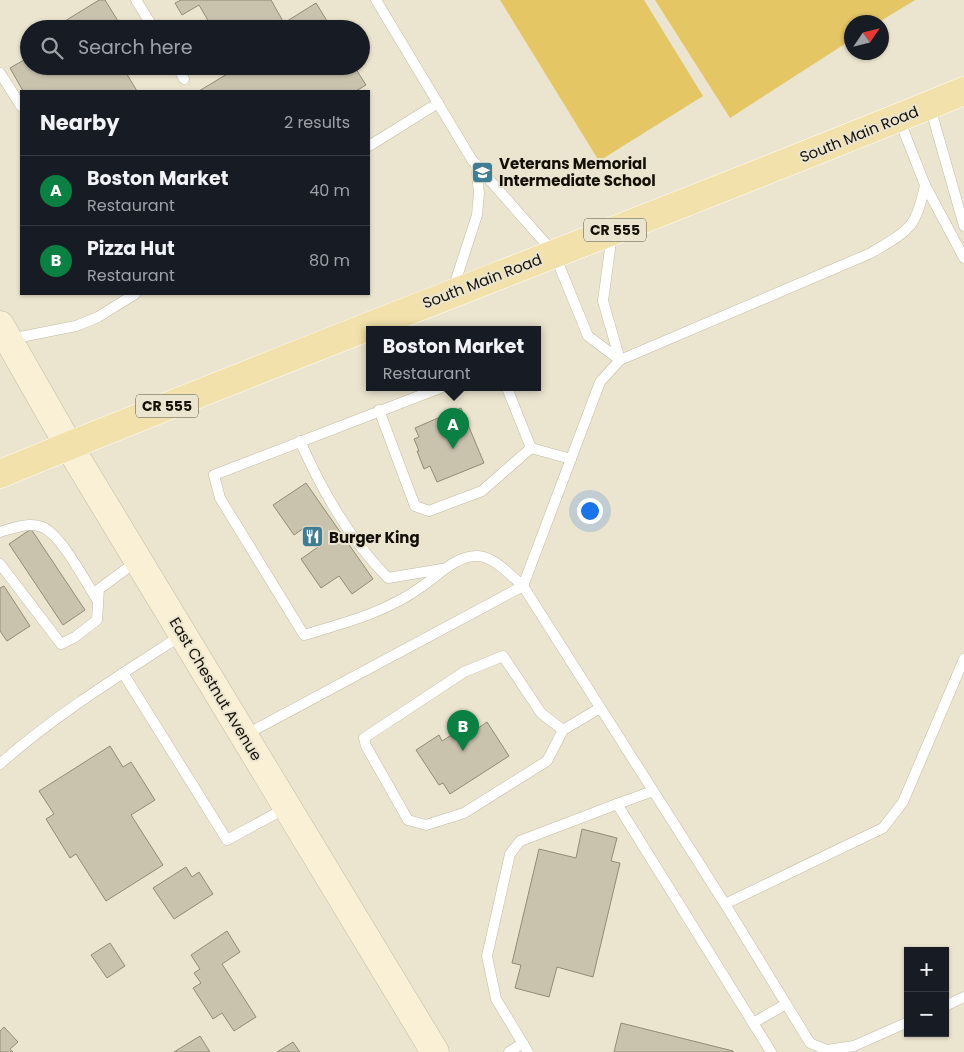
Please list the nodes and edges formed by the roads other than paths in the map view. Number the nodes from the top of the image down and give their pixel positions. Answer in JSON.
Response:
{"nodes":[{"id":1,"x":136,"y":0,"type":"edge"},
{"id":2,"x":376,"y":0,"type":"edge"},
{"id":3,"x":148,"y":20,"type":"edge"},
{"id":4,"x":0,"y":73,"type":"edge"},
{"id":5,"x":182,"y":75,"type":"edge"},
{"id":6,"x":184,"y":79,"type":"dead end"},
{"id":7,"x":964,"y":91,"type":"edge"},
{"id":8,"x":438,"y":103,"type":"junction"},
{"id":9,"x":20,"y":104,"type":"edge"},
{"id":10,"x":929,"y":105,"type":"junction"},
{"id":11,"x":899,"y":118,"type":"junction"},
{"id":12,"x":370,"y":145,"type":"edge"},
{"id":13,"x":476,"y":164,"type":"junction"},
{"id":14,"x":925,"y":185,"type":"junction"},
{"id":15,"x":964,"y":226,"type":"edge"},
{"id":16,"x":613,"y":231,"type":"junction"},
{"id":17,"x":554,"y":253,"type":"junction"},
{"id":18,"x":964,"y":258,"type":"edge"},
{"id":19,"x":451,"y":293,"type":"junction"},
{"id":20,"x":133,"y":295,"type":"edge"},
{"id":21,"x":369,"y":326,"type":"edge"},
{"id":22,"x":366,"y":327,"type":"edge"},
{"id":23,"x":4,"y":332,"type":"edge"},
{"id":24,"x":620,"y":360,"type":"junction"},
{"id":25,"x":432,"y":391,"type":"edge"},
{"id":26,"x":508,"y":391,"type":"edge"},
{"id":27,"x":379,"y":410,"type":"junction"},
{"id":28,"x":300,"y":441,"type":"junction"},
{"id":29,"x":69,"y":446,"type":"junction"},
{"id":30,"x":531,"y":448,"type":"junction"},
{"id":31,"x":571,"y":459,"type":"junction"},
{"id":32,"x":0,"y":474,"type":"edge"},
{"id":33,"x":0,"y":532,"type":"edge"},
{"id":34,"x":138,"y":560,"type":"junction"},
{"id":35,"x":0,"y":564,"type":"edge"},
{"id":36,"x":443,"y":569,"type":"junction"},
{"id":37,"x":522,"y":586,"type":"junction"},
{"id":38,"x":98,"y":601,"type":"junction"},
{"id":39,"x":183,"y":634,"type":"junction"},
{"id":40,"x":964,"y":659,"type":"edge"},
{"id":41,"x":123,"y":673,"type":"junction"},
{"id":42,"x":600,"y":708,"type":"junction"},
{"id":43,"x":563,"y":730,"type":"junction"},
{"id":44,"x":244,"y":736,"type":"junction"},
{"id":45,"x":0,"y":764,"type":"edge"},
{"id":46,"x":653,"y":791,"type":"junction"},
{"id":47,"x":617,"y":804,"type":"junction"},
{"id":48,"x":288,"y":808,"type":"junction"},
{"id":49,"x":724,"y":904,"type":"junction"},
{"id":50,"x":964,"y":997,"type":"edge"},
{"id":51,"x":786,"y":1004,"type":"junction"},
{"id":52,"x":949,"y":1004,"type":"edge"},
{"id":53,"x":753,"y":1023,"type":"junction"},
{"id":54,"x":904,"y":1024,"type":"edge"},
{"id":55,"x":525,"y":1048,"type":"edge"},
{"id":56,"x":435,"y":1052,"type":"edge"},
{"id":57,"x":509,"y":1052,"type":"edge"},
{"id":58,"x":771,"y":1052,"type":"edge"}],
"edges":[{"from":1,"to":3,"type":"lane"},
{"from":2,"to":8,"type":"lane"},
{"from":4,"to":9,"type":"lane"},
{"from":5,"to":6,"type":"lane"},
{"from":7,"to":10,"type":"main road","name":"South Main Road","number":"CR 555"},
{"from":8,"to":12,"type":"lane"},
{"from":8,"to":13,"type":"lane"},
{"from":10,"to":11,"type":"main road","name":"South Main Road","number":"CR 555"},
{"from":10,"to":15,"type":"lane"},
{"from":11,"to":14,"type":"lane"},
{"from":11,"to":16,"type":"main road","name":"South Main Road","number":"CR 555"},
{"from":13,"to":17,"type":"lane"},
{"from":13,"to":19,"type":"lane"},
{"from":14,"to":18,"type":"lane"},
{"from":14,"to":24,"type":"lane"},
{"from":16,"to":17,"type":"main road","name":"South Main Road","number":"CR 555"},
{"from":16,"to":24,"type":"lane"},
{"from":17,"to":19,"type":"main road","name":"South Main Road","number":"CR 555"},
{"from":17,"to":24,"type":"lane"},
{"from":19,"to":21,"type":"main road","name":"South Main Road","number":"CR 555"},
{"from":20,"to":23,"type":"lane"},
{"from":22,"to":29,"type":"main road","name":"South Main Road","number":"CR 555"},
{"from":23,"to":29,"type":"street","name":"East Chestnut Avenue"},
{"from":24,"to":31,"type":"lane"},
{"from":25,"to":27,"type":"lane"},
{"from":26,"to":30,"type":"lane"},
{"from":27,"to":28,"type":"lane"},
{"from":27,"to":30,"type":"lane"},
{"from":28,"to":36,"type":"lane"},
{"from":28,"to":36,"type":"lane"},
{"from":29,"to":32,"type":"main road","name":"South Main Road","number":"CR 555"},
{"from":29,"to":34,"type":"street","name":"East Chestnut Avenue"},
{"from":30,"to":31,"type":"lane"},
{"from":31,"to":37,"type":"lane"},
{"from":33,"to":38,"type":"lane"},
{"from":34,"to":38,"type":"lane"},
{"from":34,"to":39,"type":"street","name":"East Chestnut Avenue"},
{"from":35,"to":38,"type":"lane"},
{"from":36,"to":37,"type":"lane"},
{"from":37,"to":42,"type":"lane"},
{"from":37,"to":44,"type":"lane"},
{"from":39,"to":41,"type":"lane"},
{"from":39,"to":44,"type":"street","name":"East Chestnut Avenue"},
{"from":40,"to":49,"type":"lane"},
{"from":41,"to":45,"type":"lane"},
{"from":41,"to":48,"type":"lane"},
{"from":42,"to":43,"type":"lane"},
{"from":42,"to":46,"type":"lane"},
{"from":43,"to":43,"type":"lane"},
{"from":44,"to":48,"type":"street","name":"East Chestnut Avenue"},
{"from":46,"to":47,"type":"lane"},
{"from":46,"to":49,"type":"lane"},
{"from":47,"to":53,"type":"lane"},
{"from":47,"to":55,"type":"lane"},
{"from":48,"to":56,"type":"street","name":"East Chestnut Avenue"},
{"from":49,"to":51,"type":"lane"},
{"from":50,"to":52,"type":"lane"},
{"from":51,"to":53,"type":"lane"},
{"from":51,"to":54,"type":"lane"},
{"from":53,"to":58,"type":"lane"},
{"from":55,"to":57,"type":"lane"}]}
